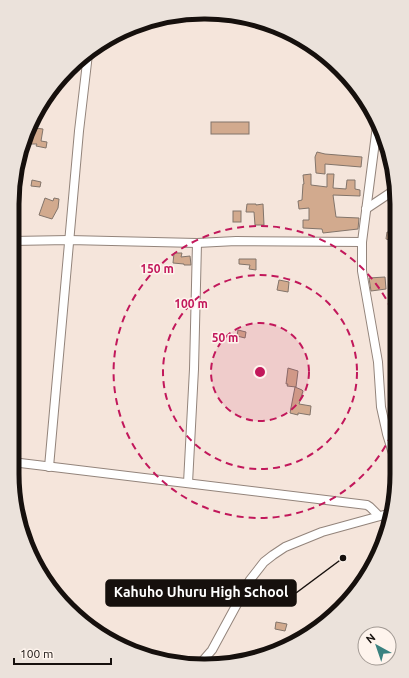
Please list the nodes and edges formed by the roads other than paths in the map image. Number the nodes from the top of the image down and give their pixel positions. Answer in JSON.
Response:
{"nodes":[{"id":1,"x":87,"y":61,"type":"edge"},
{"id":2,"x":375,"y":132,"type":"edge"},
{"id":3,"x":390,"y":192,"type":"edge"},
{"id":4,"x":366,"y":209,"type":"junction"},
{"id":5,"x":69,"y":240,"type":"junction"},
{"id":6,"x":19,"y":241,"type":"edge"},
{"id":7,"x":362,"y":242,"type":"junction"},
{"id":8,"x":197,"y":243,"type":"junction"},
{"id":9,"x":390,"y":444,"type":"edge"},
{"id":10,"x":19,"y":463,"type":"edge"},
{"id":11,"x":49,"y":467,"type":"junction"},
{"id":12,"x":188,"y":483,"type":"junction"},
{"id":13,"x":385,"y":514,"type":"edge"},
{"id":14,"x":379,"y":516,"type":"junction"},
{"id":15,"x":204,"y":659,"type":"edge"}],
"edges":[{"from":1,"to":5,"type":"street"},
{"from":2,"to":4,"type":"street"},
{"from":3,"to":4,"type":"street"},
{"from":4,"to":7,"type":"street"},
{"from":5,"to":6,"type":"street"},
{"from":5,"to":8,"type":"street"},
{"from":5,"to":11,"type":"street"},
{"from":7,"to":8,"type":"street"},
{"from":7,"to":9,"type":"street"},
{"from":8,"to":12,"type":"street"},
{"from":10,"to":11,"type":"street"},
{"from":11,"to":12,"type":"street"},
{"from":12,"to":14,"type":"street"},
{"from":13,"to":14,"type":"street"},
{"from":14,"to":15,"type":"street"}]}
